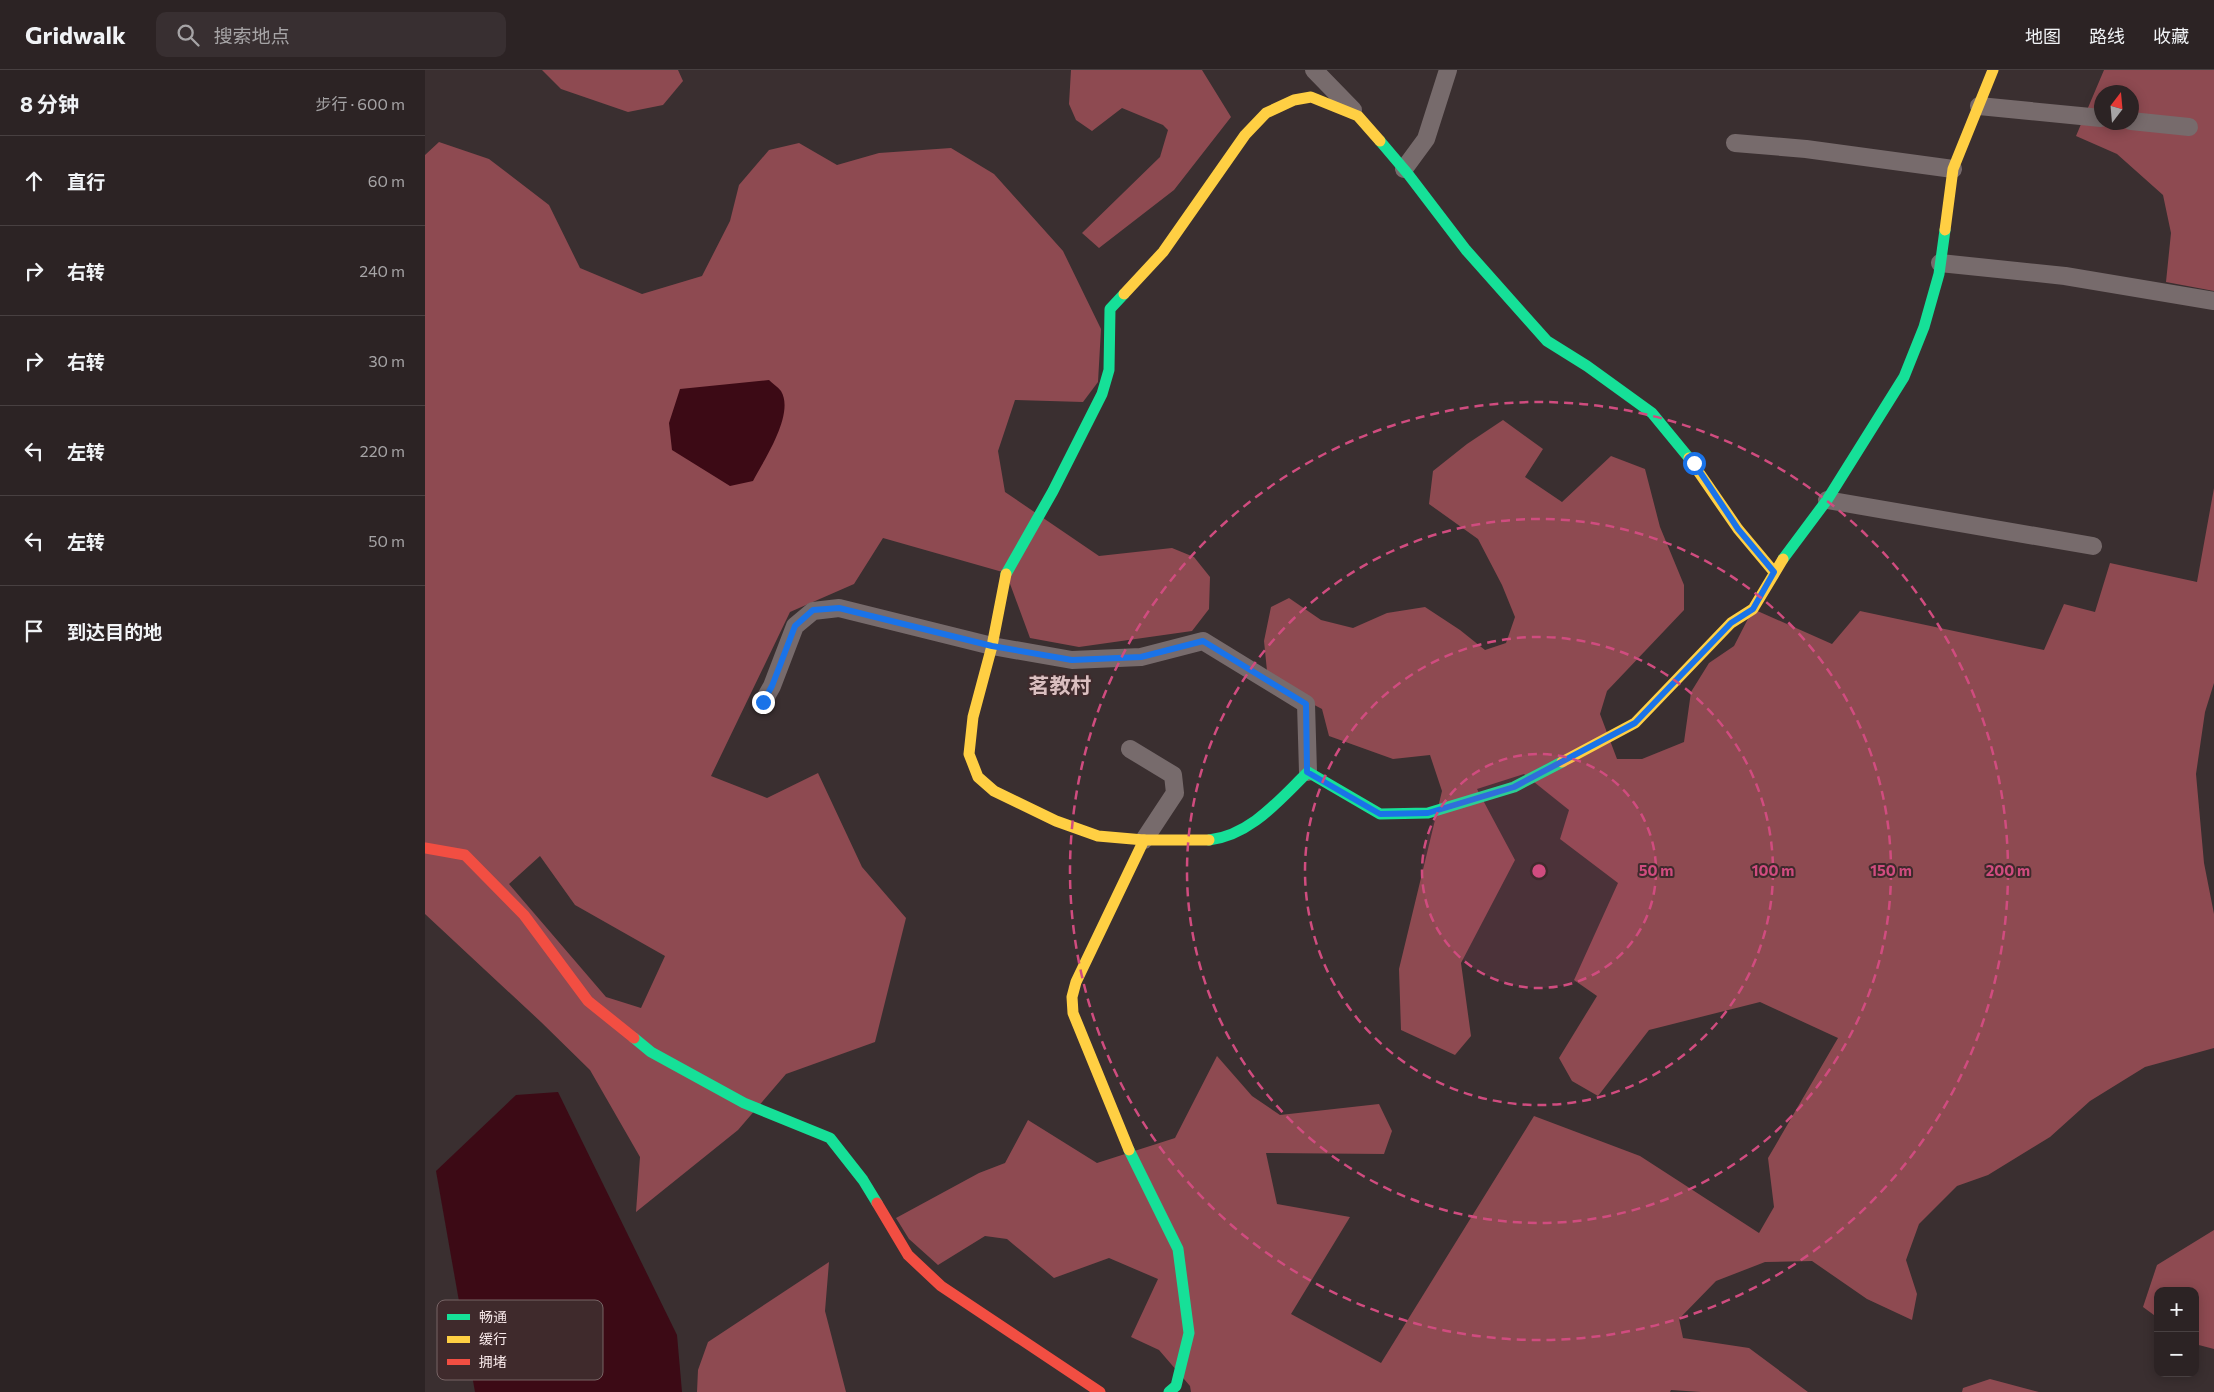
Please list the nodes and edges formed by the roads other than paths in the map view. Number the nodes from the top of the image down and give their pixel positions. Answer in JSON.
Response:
{"nodes":[{"id":1,"x":1314,"y":70,"type":"edge"},
{"id":2,"x":1448,"y":70,"type":"edge"},
{"id":3,"x":1993,"y":70,"type":"edge"},
{"id":4,"x":1979,"y":106,"type":"junction"},
{"id":5,"x":1358,"y":116,"type":"junction"},
{"id":6,"x":2094,"y":117,"type":"edge"},
{"id":7,"x":2139,"y":122,"type":"edge"},
{"id":8,"x":2189,"y":127,"type":"dead end"},
{"id":9,"x":1735,"y":143,"type":"dead end"},
{"id":10,"x":1953,"y":168,"type":"junction"},
{"id":11,"x":1404,"y":169,"type":"junction"},
{"id":12,"x":1940,"y":263,"type":"junction"},
{"id":13,"x":2214,"y":301,"type":"edge"},
{"id":14,"x":1827,"y":500,"type":"junction"},
{"id":15,"x":2093,"y":546,"type":"dead end"},
{"id":16,"x":1774,"y":572,"type":"junction"},
{"id":17,"x":992,"y":646,"type":"junction"},
{"id":18,"x":763,"y":702,"type":"dead end"},
{"id":19,"x":1130,"y":749,"type":"dead end"},
{"id":20,"x":1307,"y":772,"type":"junction"},
{"id":21,"x":1144,"y":840,"type":"junction"},
{"id":22,"x":425,"y":848,"type":"edge"},
{"id":23,"x":1174,"y":1390,"type":"edge"},
{"id":24,"x":1100,"y":1392,"type":"edge"}],
"edges":[{"from":1,"to":5,"type":"street"},
{"from":2,"to":11,"type":"street"},
{"from":3,"to":4,"type":"street"},
{"from":4,"to":6,"type":"street"},
{"from":4,"to":10,"type":"street"},
{"from":5,"to":11,"type":"street"},
{"from":5,"to":17,"type":"street"},
{"from":7,"to":8,"type":"street"},
{"from":9,"to":10,"type":"street"},
{"from":10,"to":12,"type":"street"},
{"from":11,"to":16,"type":"street"},
{"from":12,"to":13,"type":"street"},
{"from":12,"to":14,"type":"street"},
{"from":14,"to":15,"type":"street"},
{"from":14,"to":16,"type":"street"},
{"from":16,"to":20,"type":"street"},
{"from":17,"to":18,"type":"street"},
{"from":17,"to":20,"type":"street"},
{"from":17,"to":21,"type":"street"},
{"from":19,"to":21,"type":"street"},
{"from":20,"to":21,"type":"street"},
{"from":21,"to":23,"type":"street"},
{"from":22,"to":24,"type":"street"}]}
